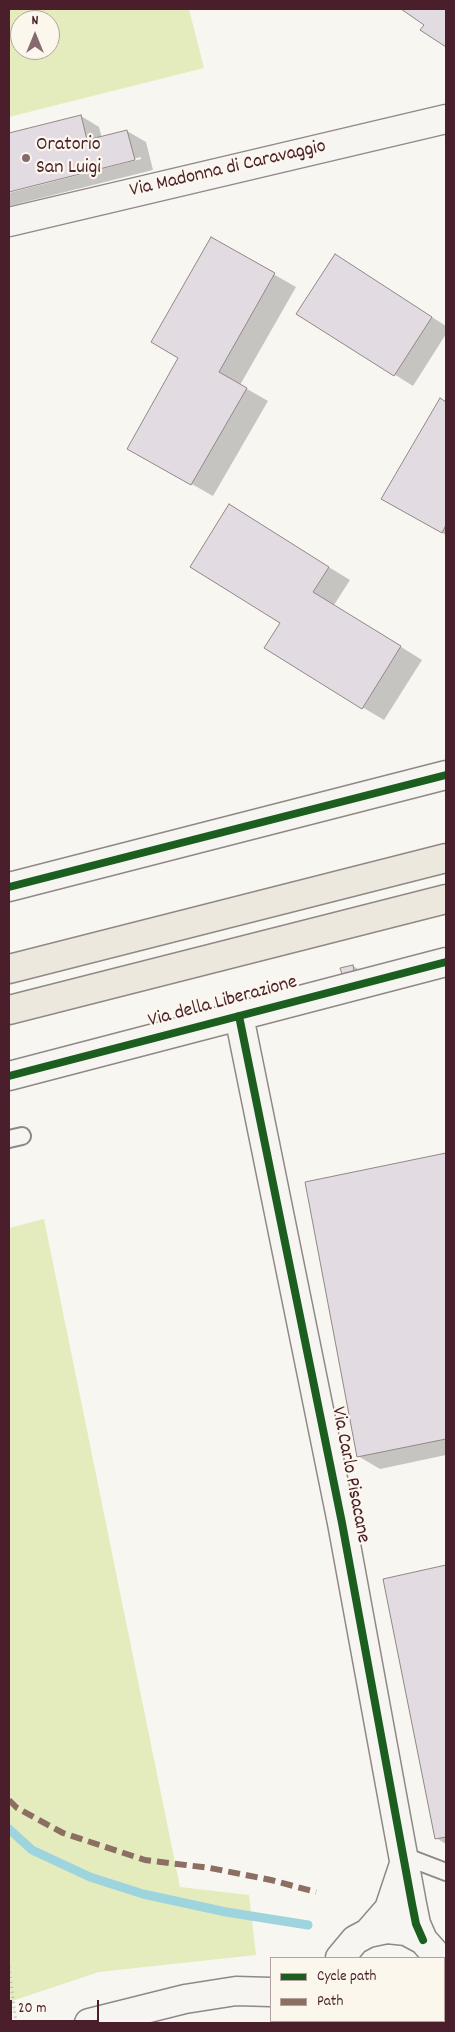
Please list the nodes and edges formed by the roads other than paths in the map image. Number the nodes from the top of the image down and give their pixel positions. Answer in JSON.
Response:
{"nodes":[{"id":1,"x":446,"y":119,"type":"edge"},
{"id":2,"x":9,"y":222,"type":"edge"},
{"id":3,"x":446,"y":775,"type":"edge"},
{"id":4,"x":446,"y":858,"type":"edge"},
{"id":5,"x":9,"y":887,"type":"edge"},
{"id":6,"x":446,"y":899,"type":"edge"},
{"id":7,"x":446,"y":962,"type":"edge"},
{"id":8,"x":9,"y":970,"type":"edge"},
{"id":9,"x":9,"y":1010,"type":"edge"},
{"id":10,"x":239,"y":1016,"type":"junction"},
{"id":11,"x":9,"y":1076,"type":"edge"},
{"id":12,"x":404,"y":1856,"type":"junction"},
{"id":13,"x":446,"y":1872,"type":"edge"},
{"id":14,"x":368,"y":1933,"type":"junction"},
{"id":15,"x":338,"y":1955,"type":"edge"},
{"id":16,"x":438,"y":1955,"type":"edge"},
{"id":17,"x":270,"y":1980,"type":"edge"},
{"id":18,"x":236,"y":1991,"type":"junction"},
{"id":19,"x":270,"y":1992,"type":"edge"},
{"id":20,"x":89,"y":2023,"type":"edge"}],
"edges":[{"from":1,"to":2,"type":"street","name":"Via Madonna di Caravaggio"},
{"from":3,"to":5,"type":"street"},
{"from":4,"to":8,"type":"highway"},
{"from":6,"to":9,"type":"highway"},
{"from":7,"to":10,"type":"street","name":"Via della Liberazione"},
{"from":10,"to":11,"type":"street","name":"Via della Liberazione"},
{"from":10,"to":12,"type":"street","name":"Via Carlo Pisacane"},
{"from":12,"to":13,"type":"lane"},
{"from":12,"to":14,"type":"street","name":"Via Carlo Pisacane"},
{"from":12,"to":16,"type":"street","name":"Via Carlo Pisacane"},
{"from":14,"to":15,"type":"street"},
{"from":14,"to":16,"type":"street"},
{"from":17,"to":18,"type":"street"},
{"from":18,"to":19,"type":"street"},
{"from":18,"to":20,"type":"street"}]}
